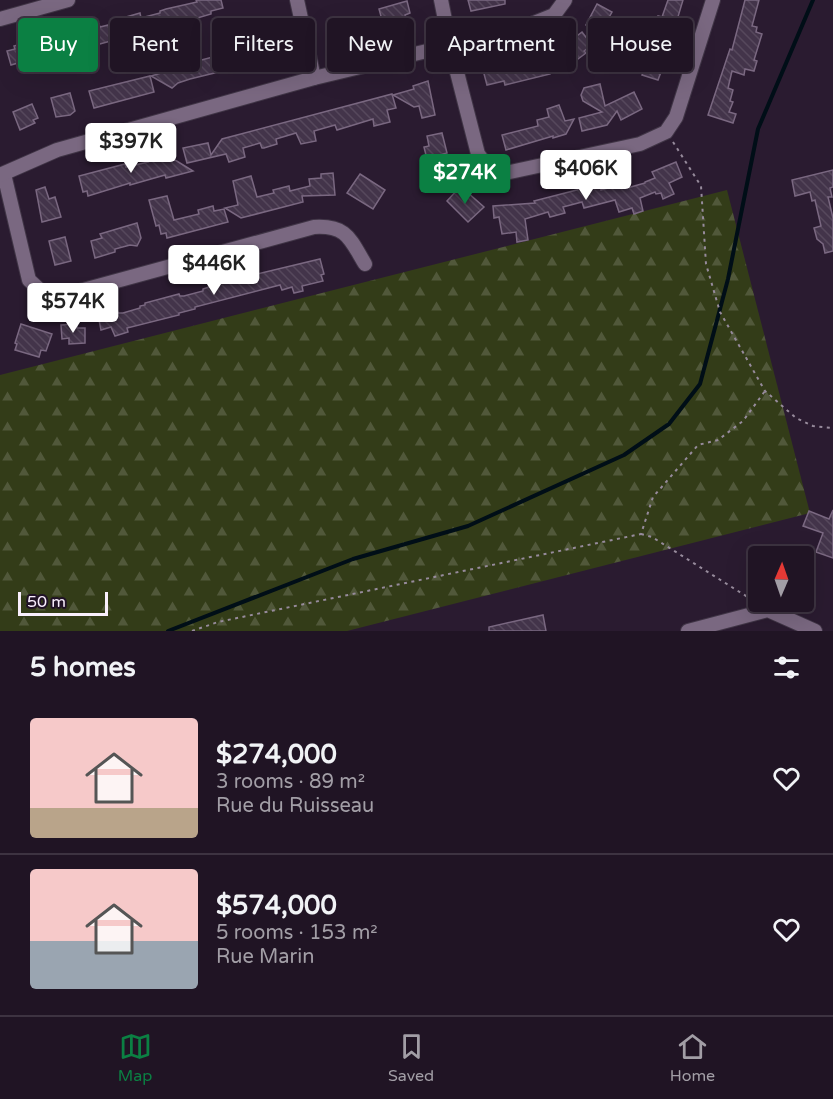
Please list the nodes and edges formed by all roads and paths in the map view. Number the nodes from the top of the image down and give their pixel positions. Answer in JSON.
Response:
{"nodes":[{"id":1,"x":69,"y":0,"type":"edge"},
{"id":2,"x":297,"y":0,"type":"edge"},
{"id":3,"x":441,"y":0,"type":"edge"},
{"id":4,"x":565,"y":0,"type":"edge"},
{"id":5,"x":713,"y":0,"type":"edge"},
{"id":6,"x":445,"y":18,"type":"edge"},
{"id":7,"x":547,"y":18,"type":"edge"},
{"id":8,"x":0,"y":19,"type":"edge"},
{"id":9,"x":426,"y":51,"type":"edge"},
{"id":10,"x":457,"y":72,"type":"edge"},
{"id":11,"x":314,"y":78,"type":"junction"},
{"id":12,"x":666,"y":132,"type":"junction"},
{"id":13,"x":2,"y":175,"type":"edge"},
{"id":14,"x":365,"y":264,"type":"dead end"},
{"id":15,"x":765,"y":391,"type":"junction"},
{"id":16,"x":833,"y":428,"type":"edge"},
{"id":17,"x":641,"y":534,"type":"junction"},
{"id":18,"x":748,"y":597,"type":"edge"},
{"id":19,"x":760,"y":612,"type":"edge"},
{"id":20,"x":772,"y":612,"type":"edge"},
{"id":21,"x":192,"y":631,"type":"edge"},
{"id":22,"x":688,"y":631,"type":"edge"},
{"id":23,"x":815,"y":631,"type":"edge"}],
"edges":[{"from":1,"to":8,"type":"street"},
{"from":2,"to":11,"type":"street"},
{"from":3,"to":6,"type":"street"},
{"from":4,"to":7,"type":"street"},
{"from":5,"to":12,"type":"street"},
{"from":9,"to":11,"type":"street"},
{"from":10,"to":12,"type":"street"},
{"from":11,"to":13,"type":"street"},
{"from":12,"to":15,"type":"path"},
{"from":13,"to":14,"type":"street"},
{"from":15,"to":16,"type":"path"},
{"from":15,"to":17,"type":"path"},
{"from":17,"to":18,"type":"path"},
{"from":17,"to":21,"type":"path"},
{"from":19,"to":22,"type":"street"},
{"from":20,"to":23,"type":"street"}]}
